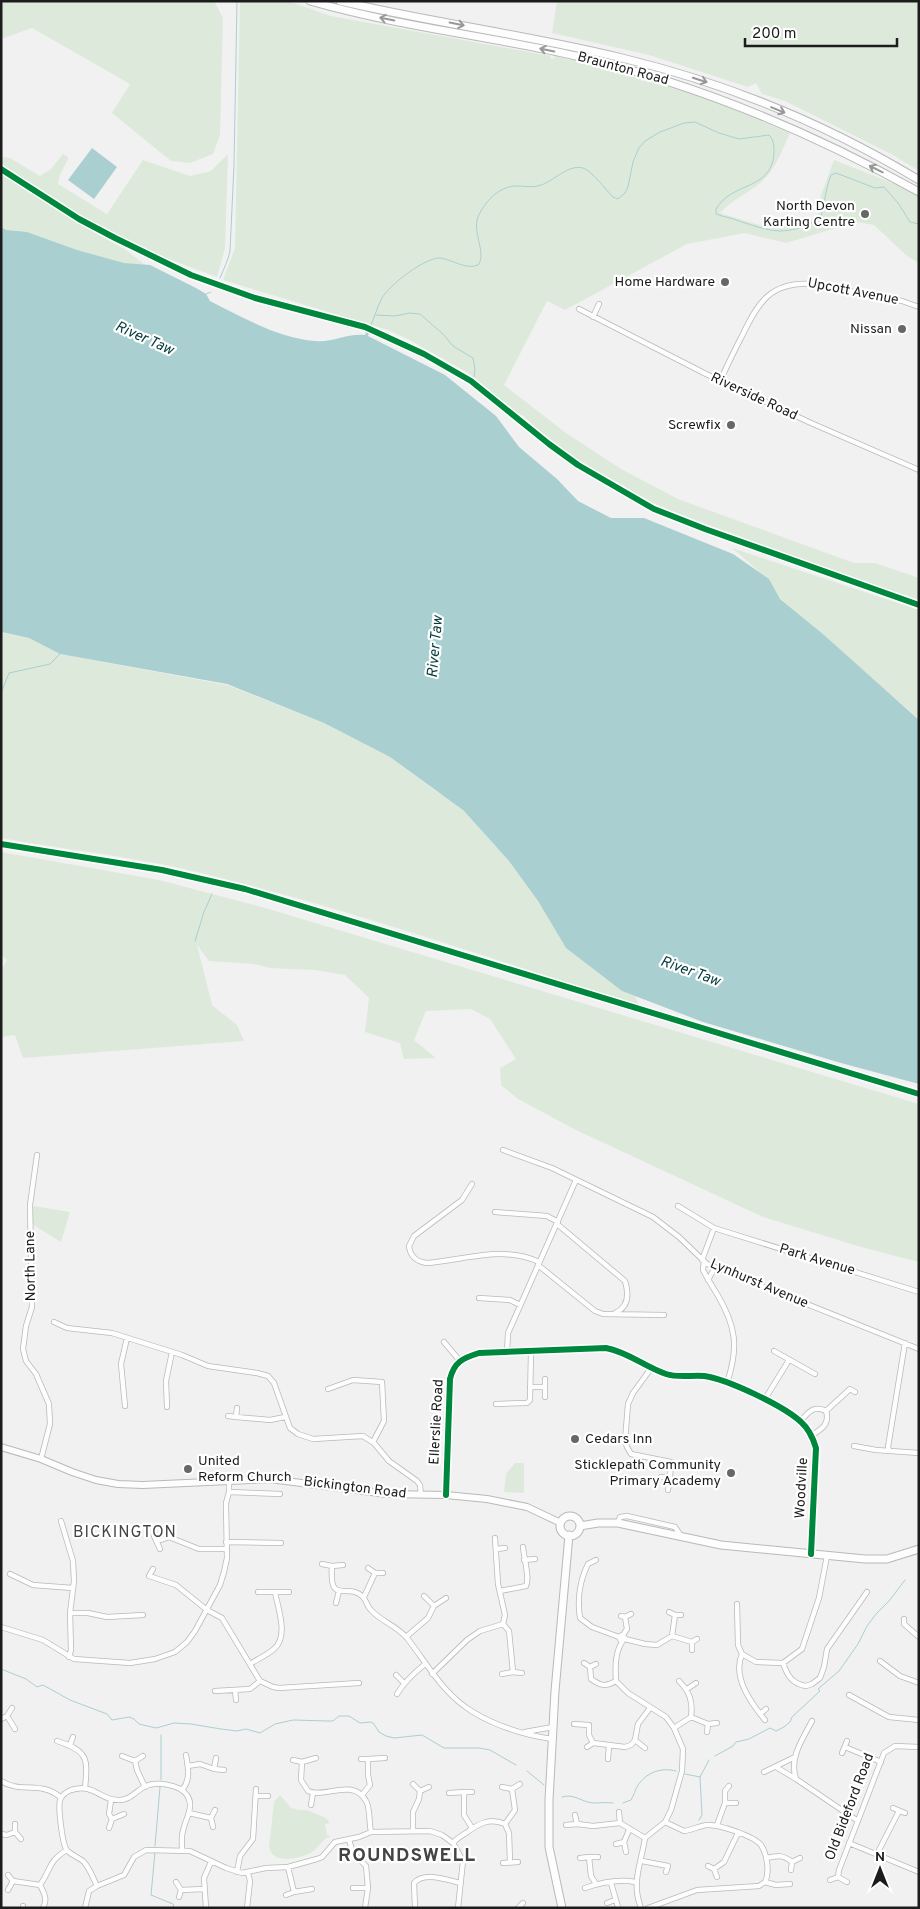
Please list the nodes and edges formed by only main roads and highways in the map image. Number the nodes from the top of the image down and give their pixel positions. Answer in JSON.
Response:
{"nodes":[{"id":1,"x":310,"y":1,"type":"edge"},
{"id":2,"x":340,"y":1,"type":"edge"},
{"id":3,"x":919,"y":180,"type":"edge"},
{"id":4,"x":919,"y":192,"type":"edge"},
{"id":5,"x":1,"y":1447,"type":"edge"},
{"id":6,"x":561,"y":1523,"type":"junction"},
{"id":7,"x":580,"y":1526,"type":"junction"},
{"id":8,"x":568,"y":1536,"type":"junction"},
{"id":9,"x":919,"y":1549,"type":"edge"},
{"id":10,"x":562,"y":1908,"type":"edge"}],
"edges":[{"from":4,"to":1,"type":"main road","name":"Braunton Road","one_way":true},
{"from":2,"to":3,"type":"main road","name":"Braunton Road","one_way":true},
{"from":5,"to":6,"type":"main road","name":"Bickington Road"},
{"from":6,"to":7,"type":"main road"},
{"from":6,"to":8,"type":"main road"},
{"from":7,"to":8,"type":"main road"},
{"from":7,"to":9,"type":"main road"},
{"from":8,"to":10,"type":"main road"}]}
